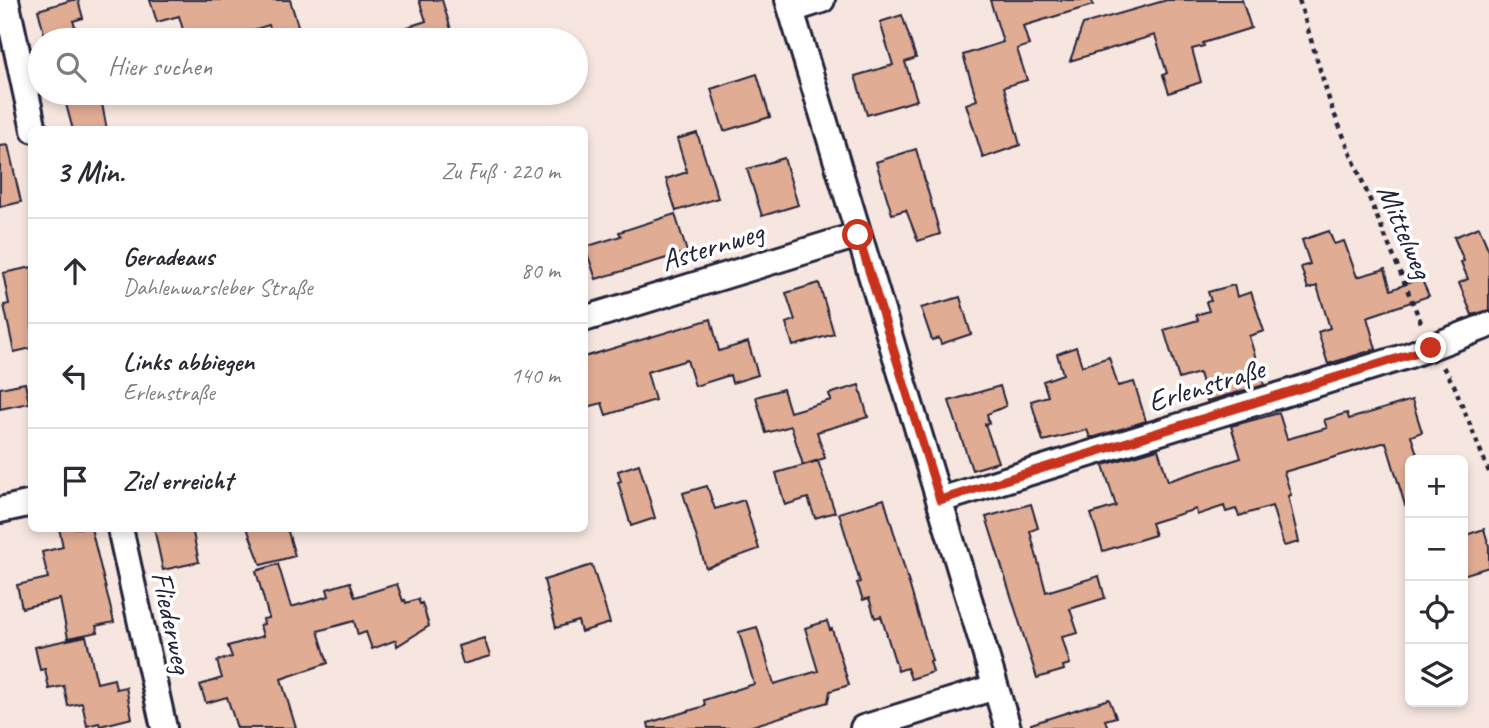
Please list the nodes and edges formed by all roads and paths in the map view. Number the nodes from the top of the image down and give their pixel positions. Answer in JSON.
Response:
{"nodes":[{"id":1,"x":6,"y":0,"type":"edge"},
{"id":2,"x":822,"y":0,"type":"edge"},
{"id":3,"x":1299,"y":0,"type":"edge"},
{"id":4,"x":790,"y":5,"type":"edge"},
{"id":5,"x":28,"y":102,"type":"edge"},
{"id":6,"x":29,"y":105,"type":"edge"},
{"id":7,"x":33,"y":126,"type":"edge"},
{"id":8,"x":858,"y":235,"type":"junction"},
{"id":9,"x":588,"y":317,"type":"edge"},
{"id":10,"x":1489,"y":325,"type":"edge"},
{"id":11,"x":1431,"y":348,"type":"junction"},
{"id":12,"x":1489,"y":472,"type":"edge"},
{"id":13,"x":940,"y":500,"type":"junction"},
{"id":14,"x":28,"y":504,"type":"edge"},
{"id":15,"x":0,"y":510,"type":"edge"},
{"id":16,"x":121,"y":532,"type":"edge"},
{"id":17,"x":995,"y":687,"type":"junction"},
{"id":18,"x":164,"y":728,"type":"edge"},
{"id":19,"x":863,"y":728,"type":"edge"},
{"id":20,"x":1008,"y":728,"type":"edge"}],
"edges":[{"from":1,"to":5,"type":"street"},
{"from":2,"to":4,"type":"street"},
{"from":3,"to":11,"type":"path","name":"Mittelweg"},
{"from":4,"to":8,"type":"street"},
{"from":6,"to":7,"type":"street"},
{"from":8,"to":9,"type":"street","name":"Asternweg"},
{"from":8,"to":13,"type":"street"},
{"from":10,"to":11,"type":"street","name":"Erlenstraße"},
{"from":11,"to":12,"type":"path","name":"Mittelweg"},
{"from":11,"to":13,"type":"street","name":"Erlenstraße"},
{"from":13,"to":17,"type":"street"},
{"from":14,"to":15,"type":"street"},
{"from":16,"to":18,"type":"street","name":"Fliederweg"},
{"from":17,"to":19,"type":"street"},
{"from":17,"to":20,"type":"street"}]}
